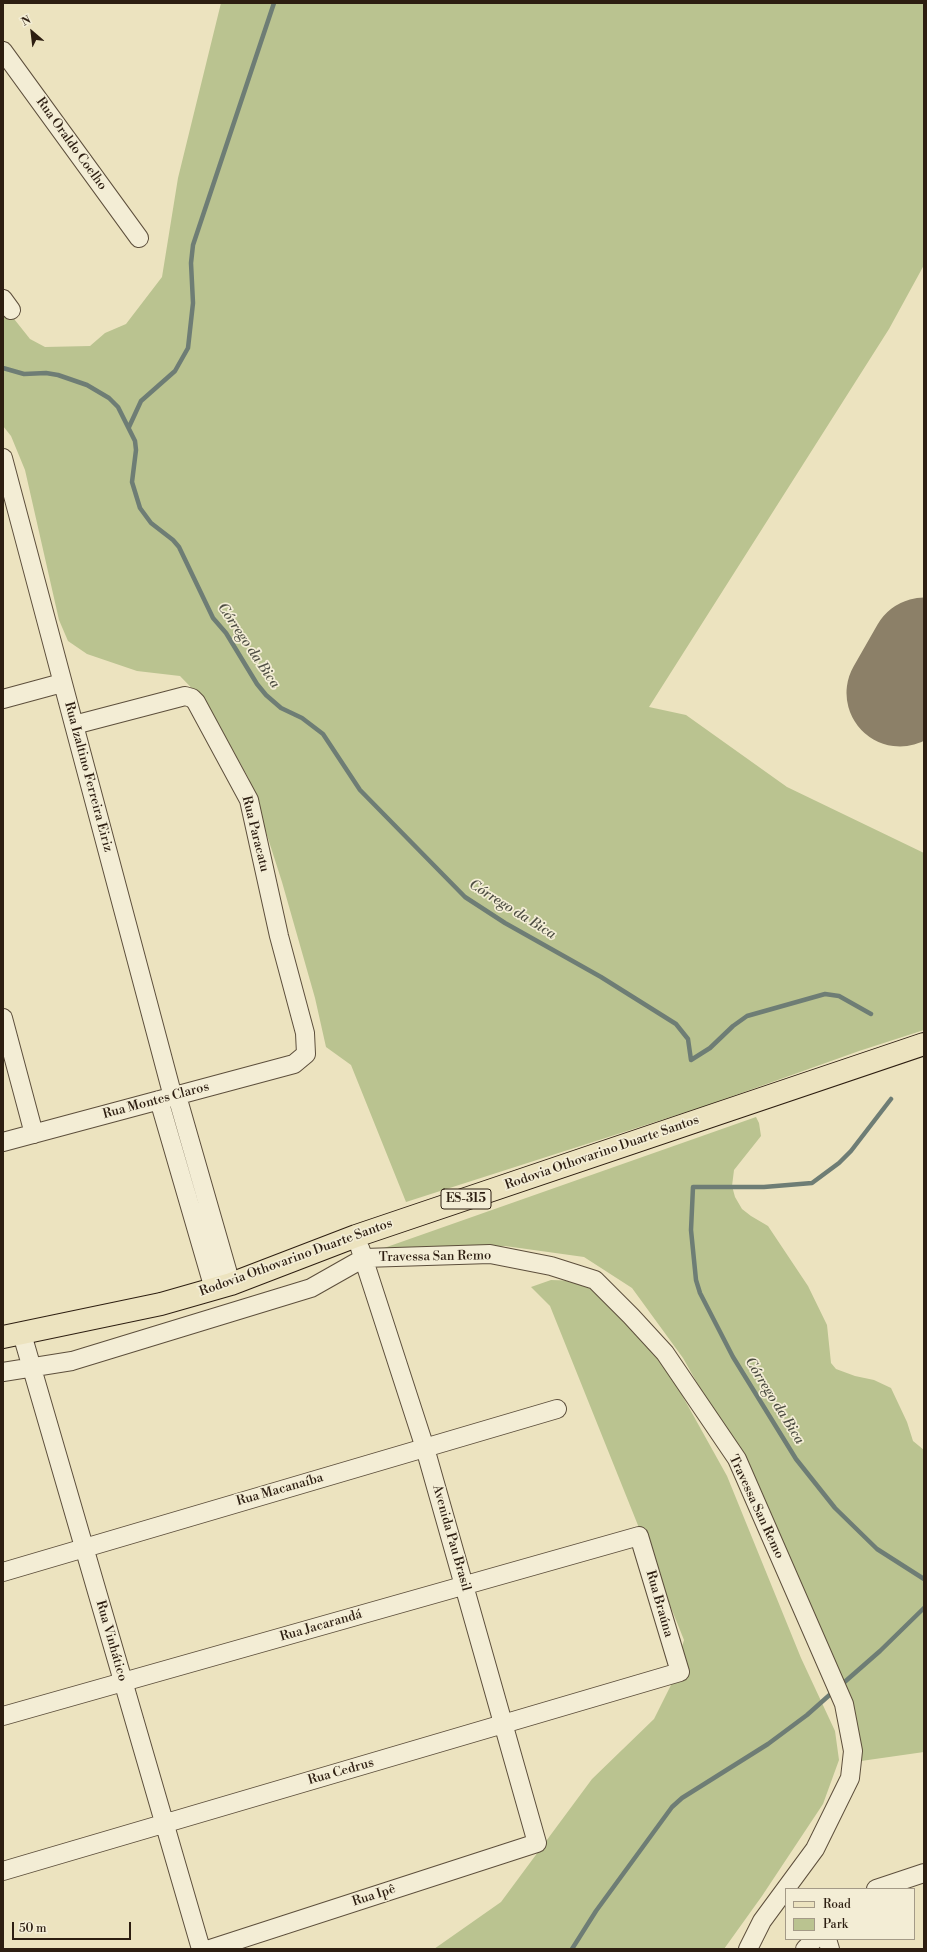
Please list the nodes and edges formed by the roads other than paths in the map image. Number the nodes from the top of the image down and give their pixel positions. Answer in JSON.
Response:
{"nodes":[{"id":1,"x":3,"y":51,"type":"edge"},
{"id":2,"x":139,"y":238,"type":"dead end"},
{"id":3,"x":3,"y":458,"type":"edge"},
{"id":4,"x":62,"y":683,"type":"junction"},
{"id":5,"x":3,"y":699,"type":"edge"},
{"id":6,"x":74,"y":725,"type":"junction"},
{"id":7,"x":3,"y":1018,"type":"edge"},
{"id":8,"x":924,"y":1044,"type":"edge"},
{"id":9,"x":306,"y":1054,"type":"joint"},
{"id":10,"x":169,"y":1098,"type":"junction"},
{"id":11,"x":34,"y":1134,"type":"junction"},
{"id":12,"x":3,"y":1142,"type":"edge"},
{"id":13,"x":356,"y":1236,"type":"junction"},
{"id":14,"x":364,"y":1258,"type":"junction"},
{"id":15,"x":222,"y":1287,"type":"junction"},
{"id":16,"x":12,"y":1335,"type":"edge"},
{"id":17,"x":32,"y":1367,"type":"junction"},
{"id":18,"x":3,"y":1372,"type":"edge"},
{"id":19,"x":557,"y":1409,"type":"dead end"},
{"id":20,"x":425,"y":1448,"type":"junction"},
{"id":21,"x":639,"y":1536,"type":"joint"},
{"id":22,"x":84,"y":1548,"type":"junction"},
{"id":23,"x":3,"y":1572,"type":"edge"},
{"id":24,"x":465,"y":1584,"type":"junction"},
{"id":25,"x":680,"y":1672,"type":"joint"},
{"id":26,"x":123,"y":1682,"type":"junction"},
{"id":27,"x":3,"y":1716,"type":"edge"},
{"id":28,"x":505,"y":1724,"type":"junction"},
{"id":29,"x":164,"y":1823,"type":"junction"},
{"id":30,"x":538,"y":1843,"type":"joint"},
{"id":31,"x":3,"y":1871,"type":"edge"},
{"id":32,"x":924,"y":1873,"type":"edge"},
{"id":33,"x":786,"y":1888,"type":"edge"},
{"id":34,"x":879,"y":1888,"type":"edge"},
{"id":35,"x":785,"y":1889,"type":"edge"},
{"id":36,"x":814,"y":1940,"type":"edge"},
{"id":37,"x":201,"y":1949,"type":"edge"},
{"id":38,"x":210,"y":1949,"type":"edge"},
{"id":39,"x":748,"y":1949,"type":"edge"},
{"id":40,"x":805,"y":1949,"type":"edge"}],
"edges":[{"from":1,"to":2,"type":"street","name":"Rua Oraldo Coelho"},
{"from":3,"to":4,"type":"street","name":"Rua Izaltino Ferreira Eiriz"},
{"from":4,"to":5,"type":"street"},
{"from":4,"to":6,"type":"street","name":"Rua Izaltino Ferreira Eiriz"},
{"from":6,"to":9,"type":"street","name":"Rua Paracatu"},
{"from":6,"to":10,"type":"street","name":"Rua Izaltino Ferreira Eiriz"},
{"from":7,"to":11,"type":"street"},
{"from":8,"to":13,"type":"main road","name":"Rodovia Othovarino Duarte Santos","number":"ES-315"},
{"from":9,"to":10,"type":"street","name":"Rua Montes Claros"},
{"from":10,"to":11,"type":"street","name":"Rua Montes Claros"},
{"from":10,"to":15,"type":"street","name":"Rua Izaltino Ferreira Eiriz"},
{"from":11,"to":12,"type":"street","name":"Rua Montes Claros"},
{"from":13,"to":14,"type":"street","name":"Avenida Pau Brasil"},
{"from":13,"to":15,"type":"main road","name":"Rodovia Othovarino Duarte Santos","number":"ES-315"},
{"from":14,"to":17,"type":"street","name":"Rodovia Othovarino Duarte Santos"},
{"from":14,"to":20,"type":"street","name":"Avenida Pau Brasil"},
{"from":14,"to":33,"type":"street","name":"Travessa San Remo"},
{"from":15,"to":16,"type":"main road","name":"Rodovia Othovarino Duarte Santos","number":"ES-315"},
{"from":16,"to":17,"type":"street","name":"Rua Vinhático"},
{"from":17,"to":18,"type":"street","name":"Rodovia Othovarino Duarte Santos"},
{"from":17,"to":22,"type":"street","name":"Rua Vinhático"},
{"from":19,"to":20,"type":"street","name":"Rua Macanaíba"},
{"from":20,"to":22,"type":"street","name":"Rua Macanaíba"},
{"from":20,"to":24,"type":"street","name":"Avenida Pau Brasil"},
{"from":21,"to":24,"type":"street","name":"Rua Jacarandá"},
{"from":21,"to":25,"type":"street","name":"Rua Braúna"},
{"from":22,"to":23,"type":"street","name":"Rua Macanaíba"},
{"from":22,"to":26,"type":"street","name":"Rua Vinhático"},
{"from":24,"to":26,"type":"street","name":"Rua Jacarandá"},
{"from":24,"to":28,"type":"street","name":"Avenida Pau Brasil"},
{"from":25,"to":28,"type":"street","name":"Rua Cedrus"},
{"from":26,"to":27,"type":"street","name":"Rua Jacarandá"},
{"from":26,"to":29,"type":"street","name":"Rua Vinhático"},
{"from":28,"to":29,"type":"street","name":"Rua Cedrus"},
{"from":28,"to":30,"type":"street","name":"Avenida Pau Brasil"},
{"from":29,"to":31,"type":"street","name":"Rua Cedrus"},
{"from":29,"to":37,"type":"street","name":"Rua Vinhático"},
{"from":30,"to":38,"type":"street","name":"Rua Ipê"},
{"from":32,"to":34,"type":"street"},
{"from":35,"to":39,"type":"street","name":"Travessa San Remo"},
{"from":36,"to":40,"type":"street"}]}
